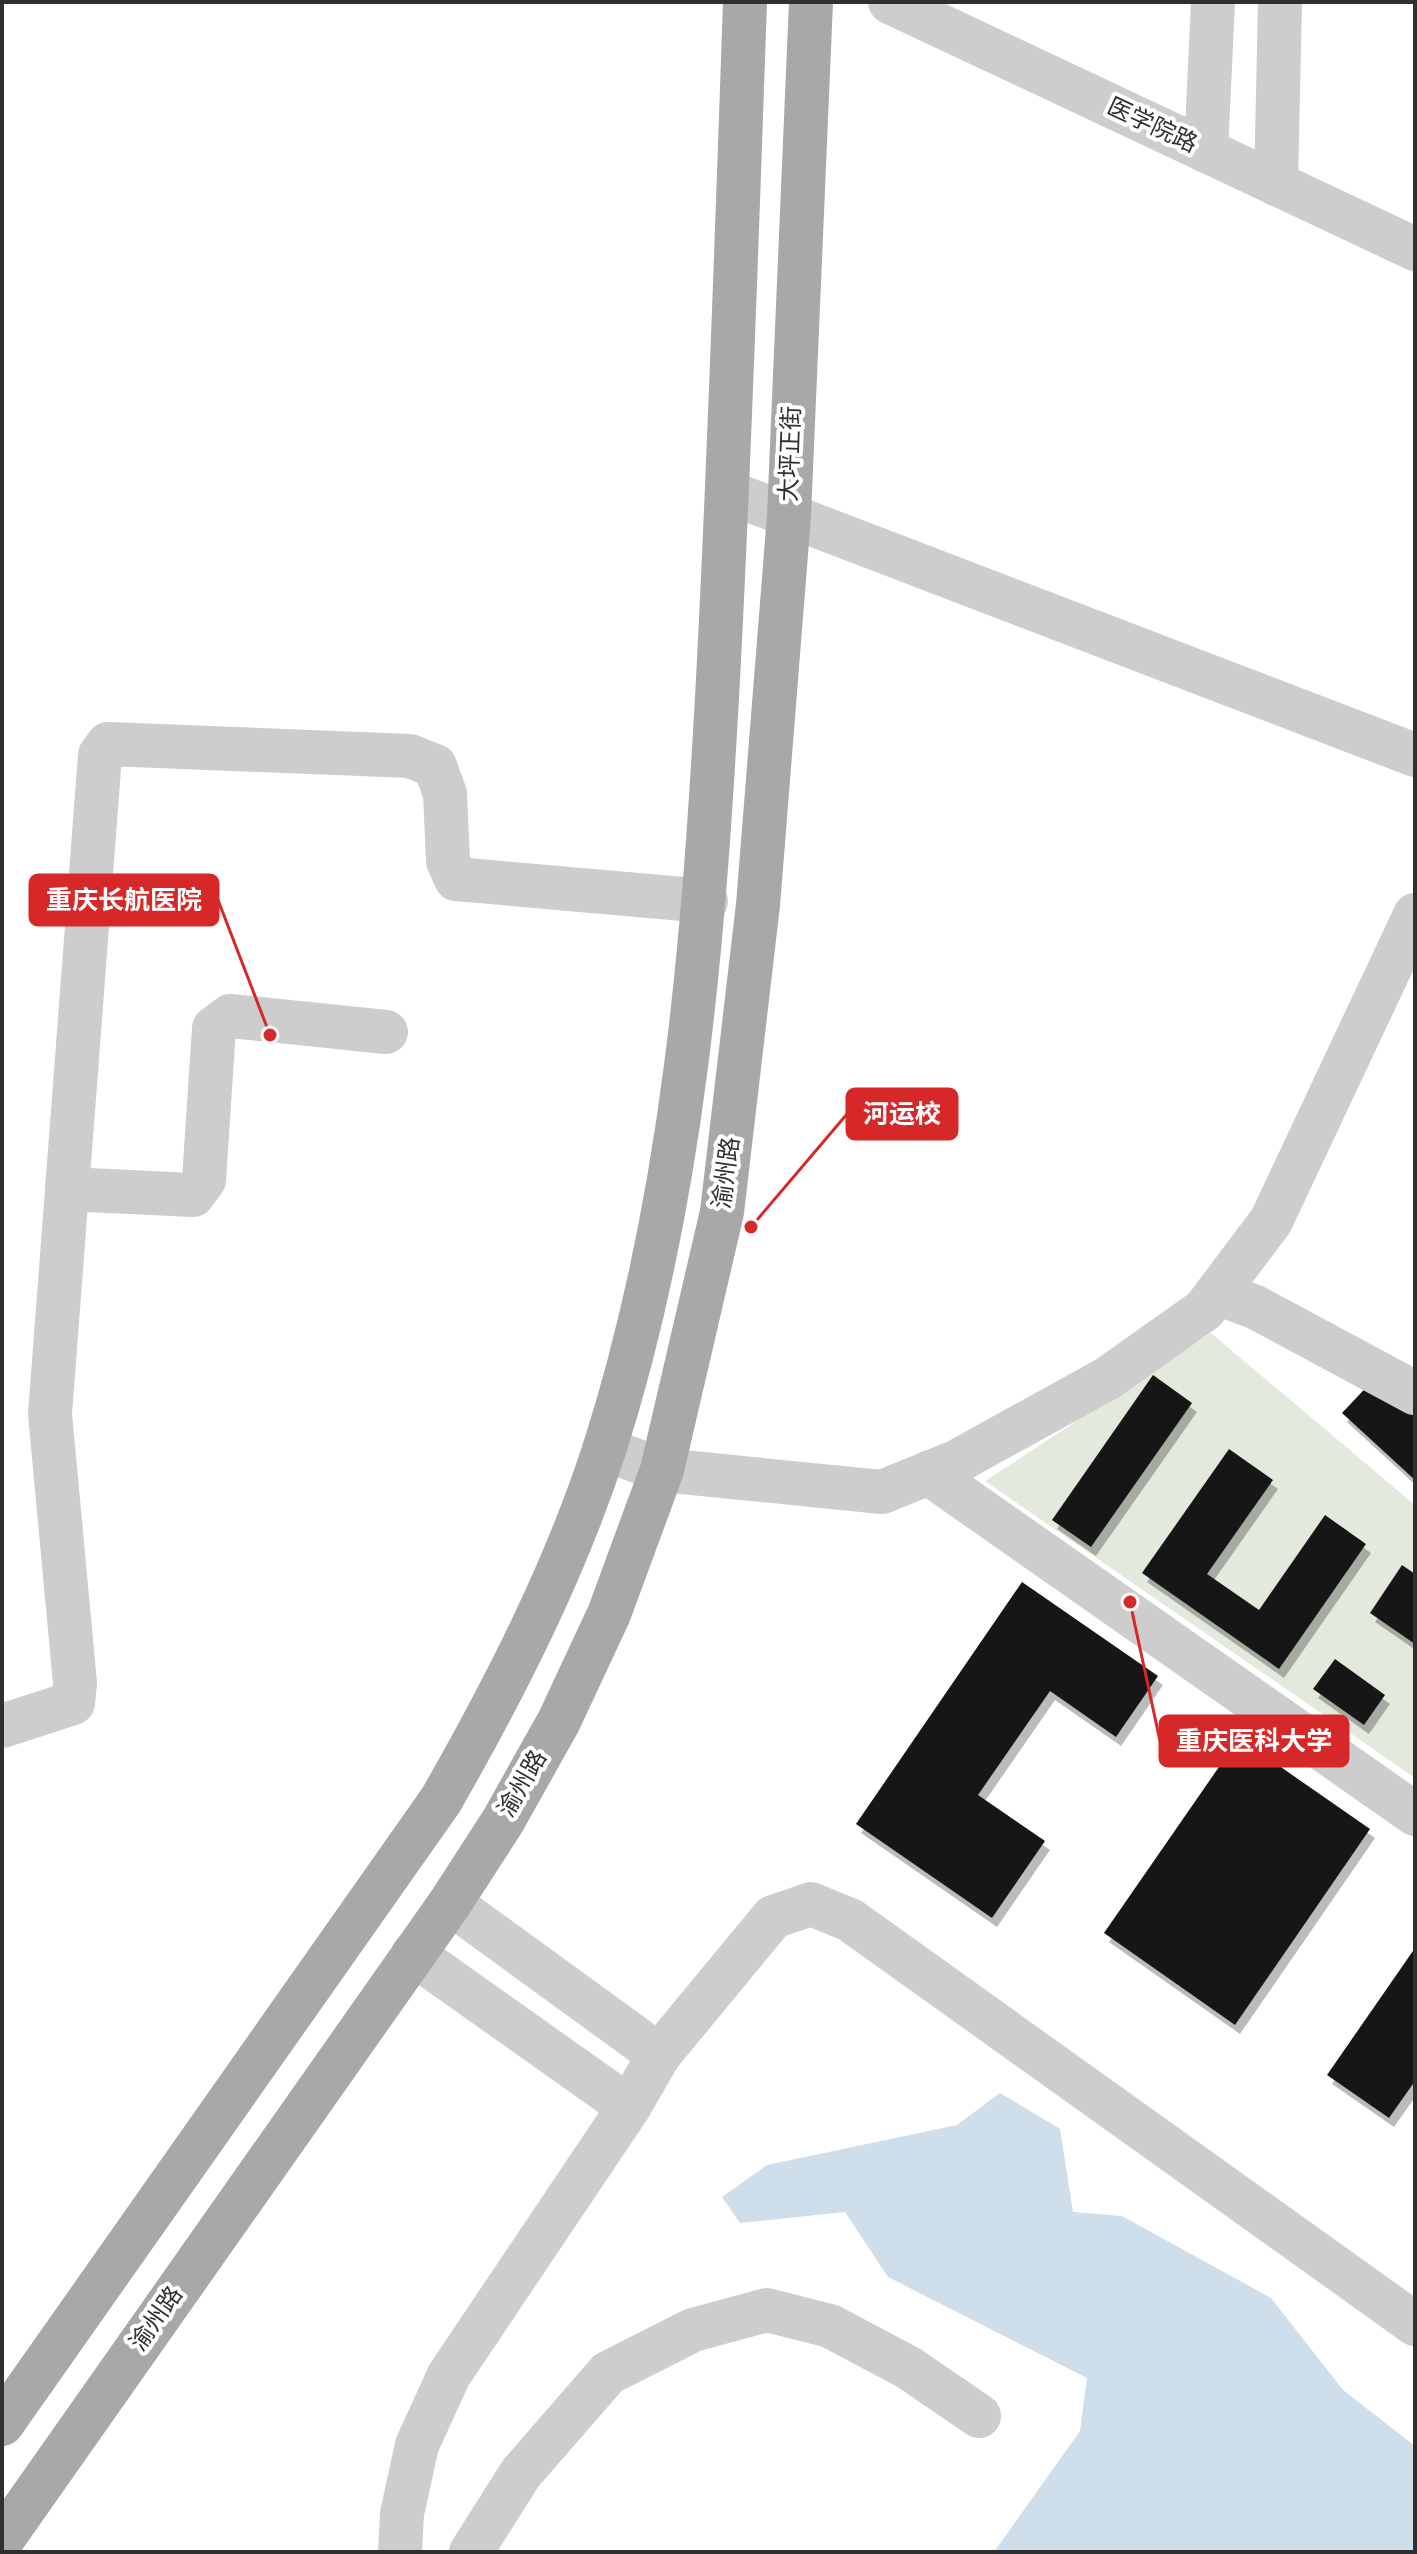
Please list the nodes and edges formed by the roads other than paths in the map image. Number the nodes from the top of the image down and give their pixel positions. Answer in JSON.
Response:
{"nodes":[{"id":1,"x":745,"y":2,"type":"edge"},
{"id":2,"x":811,"y":2,"type":"edge"},
{"id":3,"x":890,"y":2,"type":"edge"},
{"id":4,"x":1213,"y":2,"type":"edge"},
{"id":5,"x":1280,"y":2,"type":"edge"},
{"id":6,"x":1206,"y":151,"type":"junction"},
{"id":7,"x":1276,"y":184,"type":"junction"},
{"id":8,"x":1415,"y":249,"type":"edge"},
{"id":9,"x":728,"y":492,"type":"junction"},
{"id":10,"x":789,"y":516,"type":"junction"},
{"id":11,"x":1415,"y":755,"type":"edge"},
{"id":12,"x":706,"y":901,"type":"junction"},
{"id":13,"x":758,"y":905,"type":"joint"},
{"id":14,"x":1415,"y":915,"type":"edge"},
{"id":15,"x":386,"y":1032,"type":"dead end"},
{"id":16,"x":67,"y":1189,"type":"junction"},
{"id":17,"x":1217,"y":1293,"type":"junction"},
{"id":18,"x":1415,"y":1393,"type":"edge"},
{"id":19,"x":604,"y":1449,"type":"junction"},
{"id":20,"x":662,"y":1470,"type":"junction"},
{"id":21,"x":928,"y":1473,"type":"junction"},
{"id":22,"x":2,"y":1726,"type":"edge"},
{"id":23,"x":1415,"y":1814,"type":"edge"},
{"id":24,"x":450,"y":1903,"type":"junction"},
{"id":25,"x":413,"y":1954,"type":"junction"},
{"id":26,"x":659,"y":2055,"type":"junction"},
{"id":27,"x":629,"y":2107,"type":"junction"},
{"id":28,"x":1415,"y":2324,"type":"edge"},
{"id":29,"x":979,"y":2416,"type":"dead end"},
{"id":30,"x":2,"y":2424,"type":"edge"},
{"id":31,"x":2,"y":2540,"type":"edge"},
{"id":32,"x":400,"y":2552,"type":"edge"},
{"id":33,"x":471,"y":2552,"type":"edge"}],
"edges":[{"from":1,"to":9,"type":"main road"},
{"from":2,"to":10,"type":"main road","name":"大坪正街"},
{"from":3,"to":6,"type":"street","name":"医学院路"},
{"from":4,"to":6,"type":"street"},
{"from":5,"to":7,"type":"street"},
{"from":6,"to":7,"type":"street","name":"医学院路"},
{"from":7,"to":8,"type":"street","name":"医学院路"},
{"from":9,"to":10,"type":"street"},
{"from":9,"to":12,"type":"main road"},
{"from":10,"to":11,"type":"street"},
{"from":10,"to":13,"type":"main road","name":"大坪正街"},
{"from":12,"to":16,"type":"street"},
{"from":12,"to":19,"type":"main road"},
{"from":13,"to":20,"type":"main road","name":"渝州路"},
{"from":14,"to":17,"type":"street"},
{"from":15,"to":16,"type":"street"},
{"from":16,"to":22,"type":"street"},
{"from":17,"to":18,"type":"street"},
{"from":17,"to":21,"type":"street"},
{"from":19,"to":20,"type":"street"},
{"from":19,"to":30,"type":"main road"},
{"from":20,"to":21,"type":"street"},
{"from":20,"to":24,"type":"main road","name":"渝州路"},
{"from":21,"to":23,"type":"street"},
{"from":24,"to":25,"type":"main road","name":"渝州路"},
{"from":24,"to":26,"type":"street"},
{"from":25,"to":27,"type":"street"},
{"from":25,"to":31,"type":"main road","name":"渝州路"},
{"from":26,"to":27,"type":"street"},
{"from":26,"to":28,"type":"street"},
{"from":27,"to":32,"type":"street"},
{"from":29,"to":33,"type":"street"}]}
